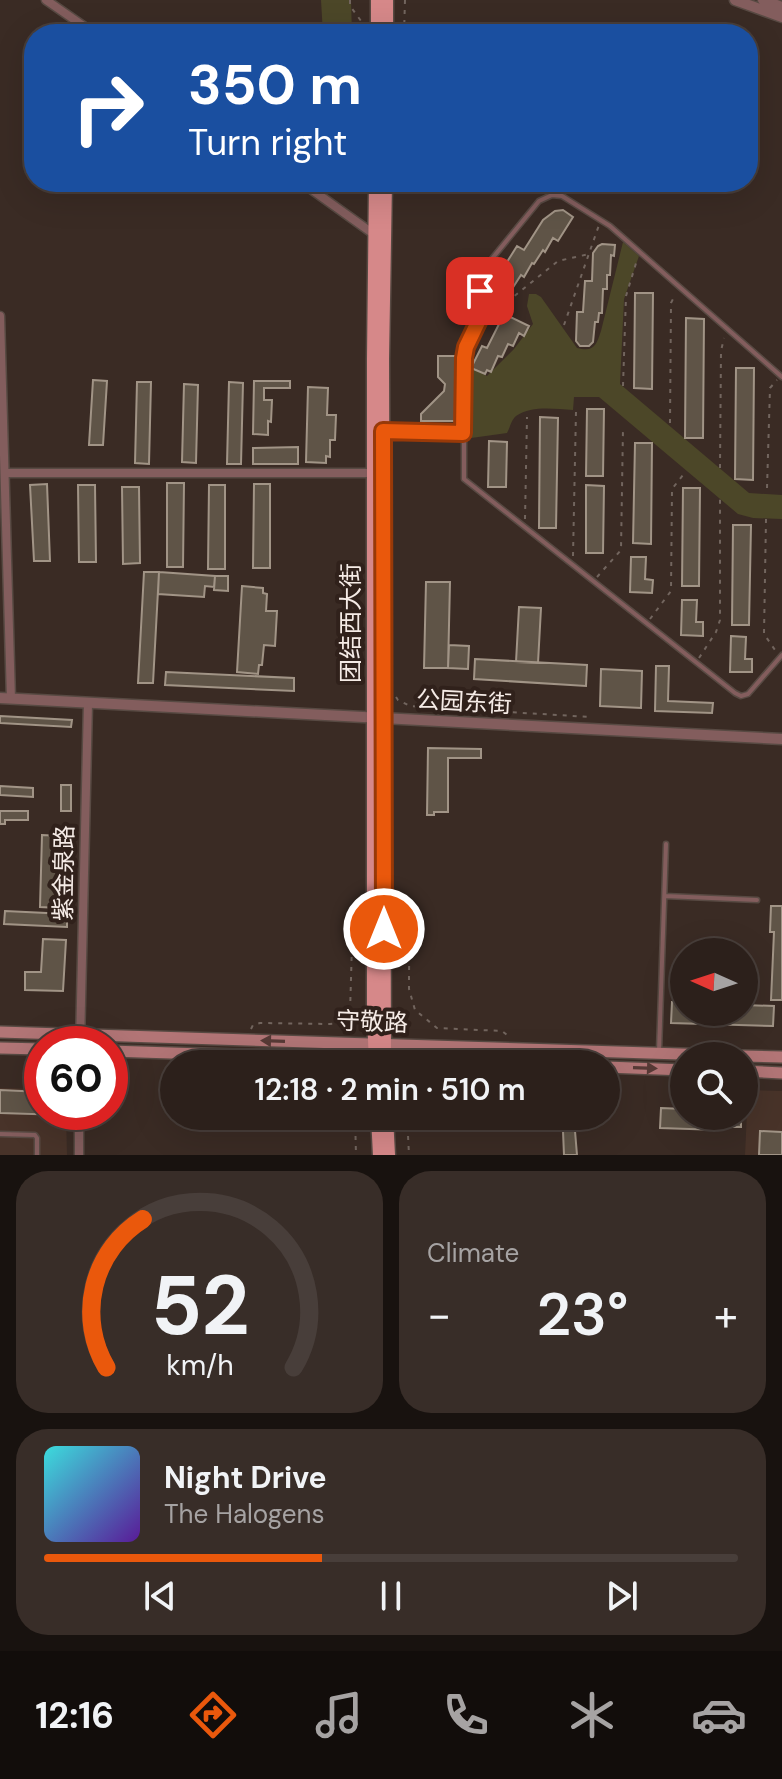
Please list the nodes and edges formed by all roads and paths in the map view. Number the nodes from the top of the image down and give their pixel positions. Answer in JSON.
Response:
{"nodes":[{"id":1,"x":46,"y":0,"type":"edge"},
{"id":2,"x":350,"y":0,"type":"edge"},
{"id":3,"x":377,"y":0,"type":"edge"},
{"id":4,"x":387,"y":0,"type":"edge"},
{"id":5,"x":405,"y":0,"type":"edge"},
{"id":6,"x":735,"y":0,"type":"edge"},
{"id":7,"x":763,"y":0,"type":"edge"},
{"id":8,"x":782,"y":7,"type":"edge"},
{"id":9,"x":782,"y":17,"type":"edge"},
{"id":10,"x":81,"y":24,"type":"edge"},
{"id":11,"x":363,"y":24,"type":"edge"},
{"id":12,"x":375,"y":24,"type":"edge"},
{"id":13,"x":387,"y":24,"type":"edge"},
{"id":14,"x":404,"y":24,"type":"edge"},
{"id":15,"x":315,"y":192,"type":"edge"},
{"id":16,"x":375,"y":192,"type":"edge"},
{"id":17,"x":386,"y":192,"type":"edge"},
{"id":18,"x":601,"y":220,"type":"junction"},
{"id":19,"x":375,"y":235,"type":"junction"},
{"id":20,"x":639,"y":252,"type":"junction"},
{"id":21,"x":589,"y":254,"type":"junction"},
{"id":22,"x":679,"y":286,"type":"junction"},
{"id":23,"x":481,"y":313,"type":"junction"},
{"id":24,"x":0,"y":316,"type":"edge"},
{"id":25,"x":564,"y":325,"type":"dead end"},
{"id":26,"x":729,"y":330,"type":"junction"},
{"id":27,"x":781,"y":376,"type":"edge"},
{"id":28,"x":623,"y":386,"type":"dead end"},
{"id":29,"x":576,"y":411,"type":"dead end"},
{"id":30,"x":527,"y":417,"type":"dead end"},
{"id":31,"x":670,"y":423,"type":"dead end"},
{"id":32,"x":623,"y":429,"type":"dead end"},
{"id":33,"x":383,"y":431,"type":"junction"},
{"id":34,"x":463,"y":433,"type":"junction"},
{"id":35,"x":720,"y":468,"type":"dead end"},
{"id":36,"x":5,"y":473,"type":"junction"},
{"id":37,"x":373,"y":473,"type":"junction"},
{"id":38,"x":683,"y":475,"type":"dead end"},
{"id":39,"x":767,"y":488,"type":"dead end"},
{"id":40,"x":720,"y":499,"type":"dead end"},
{"id":41,"x":766,"y":519,"type":"dead end"},
{"id":42,"x":525,"y":528,"type":"junction"},
{"id":43,"x":573,"y":565,"type":"junction"},
{"id":44,"x":593,"y":581,"type":"junction"},
{"id":45,"x":646,"y":623,"type":"junction"},
{"id":46,"x":781,"y":657,"type":"edge"},
{"id":47,"x":696,"y":662,"type":"junction"},
{"id":48,"x":383,"y":675,"type":"junction"},
{"id":49,"x":6,"y":699,"type":"edge"},
{"id":50,"x":88,"y":703,"type":"junction"},
{"id":51,"x":378,"y":718,"type":"junction"},
{"id":52,"x":596,"y":729,"type":"junction"},
{"id":53,"x":782,"y":739,"type":"edge"},
{"id":54,"x":666,"y":844,"type":"dead end"},
{"id":55,"x":665,"y":896,"type":"junction"},
{"id":56,"x":378,"y":900,"type":"junction"},
{"id":57,"x":757,"y":900,"type":"dead end"},
{"id":58,"x":80,"y":1026,"type":"edge"},
{"id":59,"x":0,"y":1032,"type":"edge"},
{"id":60,"x":24,"y":1034,"type":"edge"},
{"id":61,"x":128,"y":1039,"type":"edge"},
{"id":62,"x":245,"y":1040,"type":"junction"},
{"id":63,"x":380,"y":1045,"type":"junction"},
{"id":64,"x":0,"y":1048,"type":"edge"},
{"id":65,"x":24,"y":1049,"type":"edge"},
{"id":66,"x":507,"y":1049,"type":"junction"},
{"id":67,"x":380,"y":1050,"type":"edge"},
{"id":68,"x":128,"y":1052,"type":"edge"},
{"id":69,"x":160,"y":1053,"type":"edge"},
{"id":70,"x":659,"y":1054,"type":"junction"},
{"id":71,"x":670,"y":1054,"type":"edge"},
{"id":72,"x":758,"y":1056,"type":"edge"},
{"id":73,"x":782,"y":1057,"type":"edge"},
{"id":74,"x":620,"y":1068,"type":"edge"},
{"id":75,"x":670,"y":1069,"type":"edge"},
{"id":76,"x":758,"y":1072,"type":"edge"},
{"id":77,"x":782,"y":1073,"type":"edge"},
{"id":78,"x":79,"y":1130,"type":"edge"},
{"id":79,"x":355,"y":1130,"type":"edge"},
{"id":80,"x":378,"y":1130,"type":"edge"},
{"id":81,"x":388,"y":1130,"type":"edge"},
{"id":82,"x":408,"y":1130,"type":"edge"},
{"id":83,"x":0,"y":1134,"type":"edge"},
{"id":84,"x":37,"y":1155,"type":"edge"},
{"id":85,"x":79,"y":1155,"type":"edge"},
{"id":86,"x":356,"y":1155,"type":"edge"},
{"id":87,"x":379,"y":1155,"type":"edge"},
{"id":88,"x":389,"y":1155,"type":"edge"},
{"id":89,"x":409,"y":1155,"type":"edge"}],
"edges":[{"from":1,"to":10,"type":"street"},
{"from":2,"to":11,"type":"path"},
{"from":3,"to":12,"type":"main road"},
{"from":4,"to":13,"type":"main road"},
{"from":5,"to":14,"type":"path"},
{"from":6,"to":9,"type":"street"},
{"from":7,"to":8,"type":"street"},
{"from":15,"to":19,"type":"street"},
{"from":16,"to":19,"type":"main road","name":"团结西大街"},
{"from":17,"to":33,"type":"main road","name":"团结西大街"},
{"from":18,"to":20,"type":"lane"},
{"from":18,"to":21,"type":"path"},
{"from":18,"to":23,"type":"lane"},
{"from":19,"to":37,"type":"main road","name":"团结西大街"},
{"from":20,"to":22,"type":"lane"},
{"from":20,"to":28,"type":"path"},
{"from":21,"to":23,"type":"path"},
{"from":21,"to":25,"type":"path"},
{"from":22,"to":26,"type":"lane"},
{"from":22,"to":31,"type":"path"},
{"from":23,"to":34,"type":"lane"},
{"from":24,"to":36,"type":"street"},
{"from":26,"to":27,"type":"lane"},
{"from":26,"to":35,"type":"path"},
{"from":27,"to":39,"type":"path"},
{"from":29,"to":43,"type":"path"},
{"from":30,"to":42,"type":"path"},
{"from":32,"to":44,"type":"path"},
{"from":33,"to":34,"type":"lane"},
{"from":33,"to":48,"type":"main road","name":"团结西大街"},
{"from":34,"to":42,"type":"lane"},
{"from":36,"to":37,"type":"street"},
{"from":36,"to":49,"type":"street"},
{"from":37,"to":51,"type":"main road","name":"团结西大街"},
{"from":38,"to":45,"type":"path"},
{"from":40,"to":47,"type":"path"},
{"from":41,"to":46,"type":"path"},
{"from":42,"to":43,"type":"lane"},
{"from":43,"to":44,"type":"lane"},
{"from":44,"to":45,"type":"lane"},
{"from":45,"to":47,"type":"lane"},
{"from":46,"to":47,"type":"lane"},
{"from":48,"to":51,"type":"main road","name":"团结西大街"},
{"from":48,"to":52,"type":"path"},
{"from":49,"to":50,"type":"street","name":"公园东街"},
{"from":50,"to":51,"type":"street","name":"公园东街"},
{"from":50,"to":58,"type":"street","name":"紫金泉路"},
{"from":51,"to":52,"type":"street","name":"公园东街"},
{"from":51,"to":56,"type":"main road","name":"团结西大街"},
{"from":52,"to":53,"type":"street","name":"公园东街"},
{"from":54,"to":55,"type":"lane"},
{"from":55,"to":57,"type":"lane"},
{"from":55,"to":70,"type":"lane"},
{"from":56,"to":62,"type":"path"},
{"from":56,"to":63,"type":"main road","name":"团结西大街"},
{"from":56,"to":66,"type":"path"},
{"from":59,"to":60,"type":"main road","name":"守敬路"},
{"from":61,"to":62,"type":"main road","name":"守敬路"},
{"from":63,"to":62,"type":"main road","name":"守敬路","one_way":true},
{"from":63,"to":66,"type":"main road","name":"守敬路"},
{"from":63,"to":67,"type":"main road","name":"团结西大街"},
{"from":64,"to":65,"type":"main road"},
{"from":66,"to":70,"type":"main road","name":"守敬路"},
{"from":68,"to":69,"type":"main road","name":"守敬路"},
{"from":70,"to":71,"type":"main road","name":"守敬路"},
{"from":72,"to":73,"type":"main road","name":"守敬路"},
{"from":74,"to":75,"type":"main road","one_way":true},
{"from":76,"to":77,"type":"main road"},
{"from":78,"to":85,"type":"street"},
{"from":79,"to":86,"type":"path"},
{"from":80,"to":87,"type":"main road"},
{"from":81,"to":88,"type":"main road"},
{"from":82,"to":89,"type":"path"},
{"from":83,"to":84,"type":"lane"}]}
